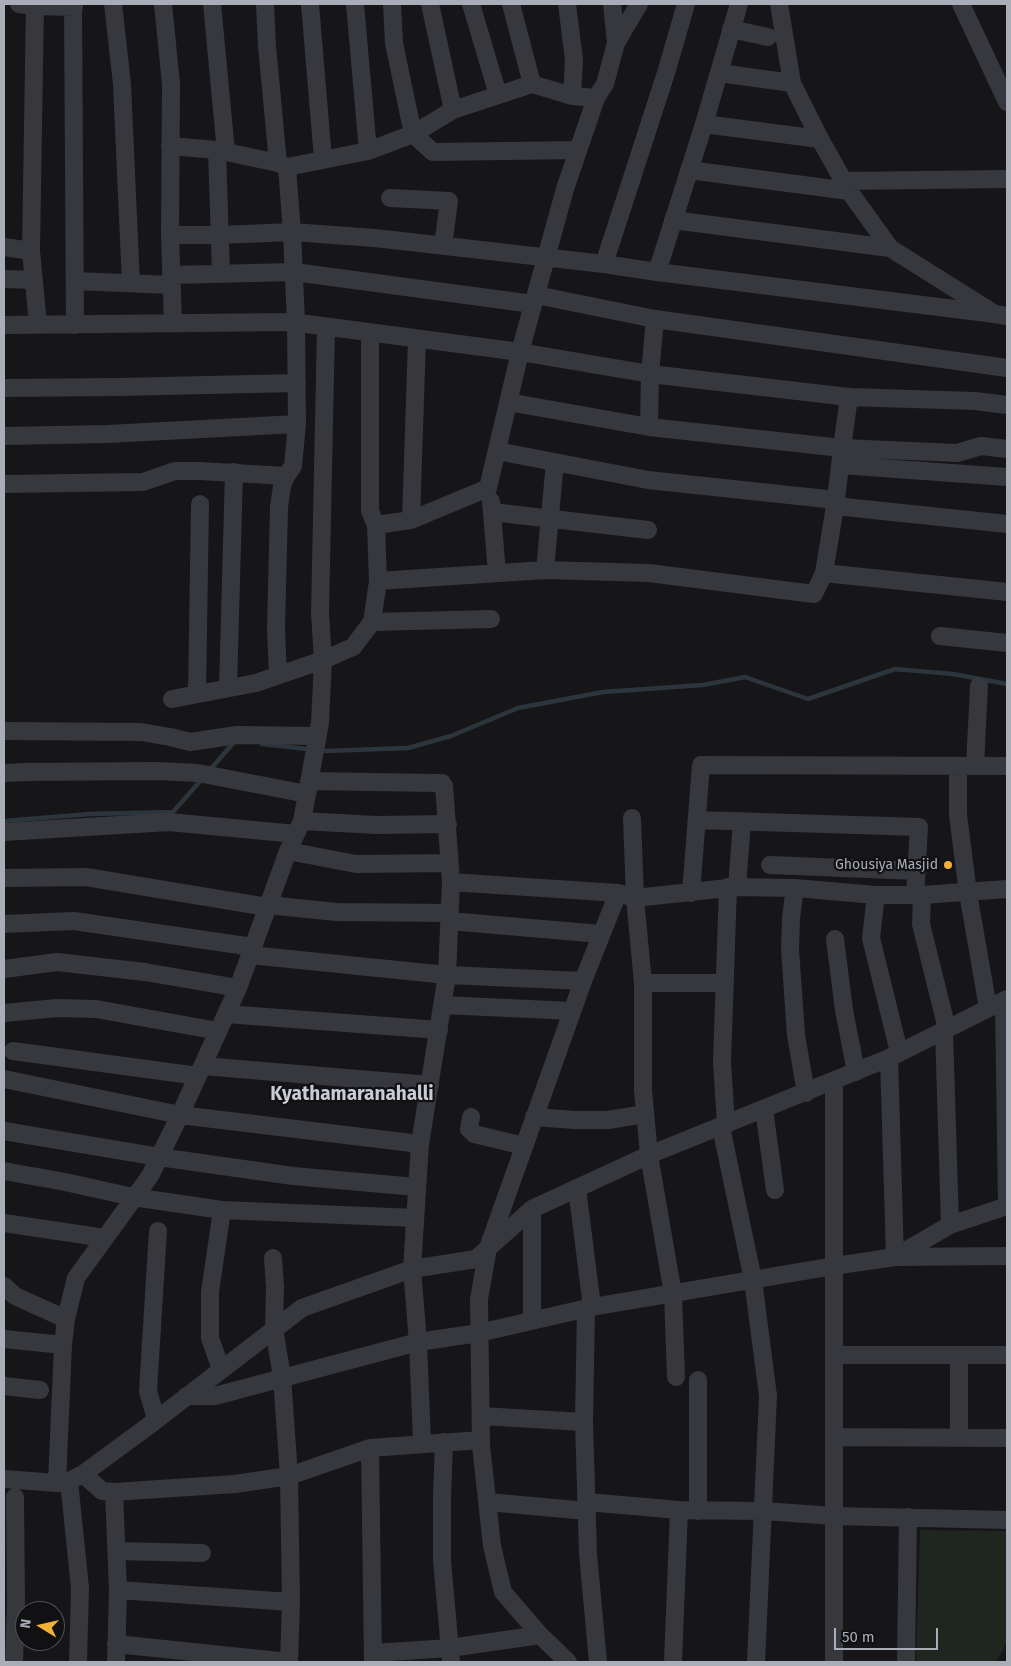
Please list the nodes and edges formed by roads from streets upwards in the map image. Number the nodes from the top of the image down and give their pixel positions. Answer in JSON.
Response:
{"nodes":[{"id":1,"x":29,"y":4,"type":"edge"},
{"id":2,"x":113,"y":4,"type":"edge"},
{"id":3,"x":163,"y":4,"type":"edge"},
{"id":4,"x":212,"y":4,"type":"edge"},
{"id":5,"x":265,"y":4,"type":"edge"},
{"id":6,"x":310,"y":4,"type":"edge"},
{"id":7,"x":355,"y":4,"type":"edge"},
{"id":8,"x":392,"y":4,"type":"edge"},
{"id":9,"x":430,"y":4,"type":"edge"},
{"id":10,"x":471,"y":4,"type":"edge"},
{"id":11,"x":511,"y":4,"type":"edge"},
{"id":12,"x":567,"y":4,"type":"edge"},
{"id":13,"x":612,"y":4,"type":"edge"},
{"id":14,"x":639,"y":4,"type":"edge"},
{"id":15,"x":686,"y":4,"type":"edge"},
{"id":16,"x":739,"y":4,"type":"edge"},
{"id":17,"x":778,"y":4,"type":"edge"},
{"id":18,"x":961,"y":4,"type":"edge"},
{"id":19,"x":73,"y":5,"type":"edge"},
{"id":20,"x":731,"y":29,"type":"junction"},
{"id":21,"x":768,"y":38,"type":"dead end"},
{"id":22,"x":616,"y":43,"type":"junction"},
{"id":23,"x":719,"y":73,"type":"junction"},
{"id":24,"x":792,"y":83,"type":"junction"},
{"id":25,"x":532,"y":84,"type":"junction"},
{"id":26,"x":498,"y":95,"type":"junction"},
{"id":27,"x":572,"y":96,"type":"junction"},
{"id":28,"x":596,"y":98,"type":"junction"},
{"id":29,"x":1007,"y":102,"type":"edge"},
{"id":30,"x":453,"y":110,"type":"junction"},
{"id":31,"x":704,"y":124,"type":"junction"},
{"id":32,"x":413,"y":134,"type":"junction"},
{"id":33,"x":820,"y":139,"type":"junction"},
{"id":34,"x":170,"y":146,"type":"junction"},
{"id":35,"x":578,"y":150,"type":"junction"},
{"id":36,"x":222,"y":151,"type":"junction"},
{"id":37,"x":368,"y":151,"type":"junction"},
{"id":38,"x":323,"y":159,"type":"junction"},
{"id":39,"x":282,"y":165,"type":"junction"},
{"id":40,"x":689,"y":170,"type":"junction"},
{"id":41,"x":1007,"y":179,"type":"edge"},
{"id":42,"x":846,"y":186,"type":"junction"},
{"id":43,"x":390,"y":198,"type":"dead end"},
{"id":44,"x":673,"y":220,"type":"junction"},
{"id":45,"x":292,"y":232,"type":"junction"},
{"id":46,"x":170,"y":235,"type":"junction"},
{"id":47,"x":220,"y":235,"type":"junction"},
{"id":48,"x":443,"y":246,"type":"junction"},
{"id":49,"x":4,"y":247,"type":"edge"},
{"id":50,"x":890,"y":248,"type":"junction"},
{"id":51,"x":31,"y":251,"type":"junction"},
{"id":52,"x":546,"y":258,"type":"junction"},
{"id":53,"x":604,"y":264,"type":"junction"},
{"id":54,"x":294,"y":272,"type":"junction"},
{"id":55,"x":658,"y":272,"type":"junction"},
{"id":56,"x":221,"y":274,"type":"junction"},
{"id":57,"x":4,"y":279,"type":"edge"},
{"id":58,"x":34,"y":280,"type":"junction"},
{"id":59,"x":171,"y":280,"type":"junction"},
{"id":60,"x":75,"y":281,"type":"junction"},
{"id":61,"x":131,"y":283,"type":"junction"},
{"id":62,"x":534,"y":300,"type":"junction"},
{"id":63,"x":1001,"y":315,"type":"edge"},
{"id":64,"x":655,"y":319,"type":"junction"},
{"id":65,"x":296,"y":323,"type":"junction"},
{"id":66,"x":38,"y":324,"type":"junction"},
{"id":67,"x":173,"y":324,"type":"junction"},
{"id":68,"x":4,"y":325,"type":"edge"},
{"id":69,"x":75,"y":325,"type":"junction"},
{"id":70,"x":326,"y":327,"type":"junction"},
{"id":71,"x":370,"y":332,"type":"junction"},
{"id":72,"x":417,"y":339,"type":"junction"},
{"id":73,"x":520,"y":352,"type":"junction"},
{"id":74,"x":326,"y":368,"type":"junction"},
{"id":75,"x":1007,"y":368,"type":"edge"},
{"id":76,"x":650,"y":374,"type":"junction"},
{"id":77,"x":297,"y":375,"type":"junction"},
{"id":78,"x":4,"y":388,"type":"edge"},
{"id":79,"x":849,"y":397,"type":"junction"},
{"id":80,"x":508,"y":402,"type":"junction"},
{"id":81,"x":1007,"y":405,"type":"edge"},
{"id":82,"x":296,"y":424,"type":"junction"},
{"id":83,"x":649,"y":427,"type":"junction"},
{"id":84,"x":4,"y":436,"type":"edge"},
{"id":85,"x":1007,"y":449,"type":"edge"},
{"id":86,"x":497,"y":451,"type":"junction"},
{"id":87,"x":841,"y":457,"type":"junction"},
{"id":88,"x":555,"y":462,"type":"junction"},
{"id":89,"x":234,"y":472,"type":"junction"},
{"id":90,"x":286,"y":476,"type":"junction"},
{"id":91,"x":1007,"y":477,"type":"edge"},
{"id":92,"x":4,"y":484,"type":"edge"},
{"id":93,"x":488,"y":488,"type":"junction"},
{"id":94,"x":836,"y":503,"type":"junction"},
{"id":95,"x":200,"y":504,"type":"dead end"},
{"id":96,"x":492,"y":512,"type":"junction"},
{"id":97,"x":411,"y":520,"type":"junction"},
{"id":98,"x":549,"y":520,"type":"junction"},
{"id":99,"x":1007,"y":524,"type":"edge"},
{"id":100,"x":376,"y":525,"type":"junction"},
{"id":101,"x":648,"y":530,"type":"dead end"},
{"id":102,"x":545,"y":570,"type":"junction"},
{"id":103,"x":497,"y":573,"type":"junction"},
{"id":104,"x":824,"y":573,"type":"junction"},
{"id":105,"x":378,"y":581,"type":"junction"},
{"id":106,"x":1007,"y":592,"type":"edge"},
{"id":107,"x":491,"y":619,"type":"dead end"},
{"id":108,"x":372,"y":622,"type":"junction"},
{"id":109,"x":940,"y":636,"type":"dead end"},
{"id":110,"x":1007,"y":643,"type":"edge"},
{"id":111,"x":323,"y":660,"type":"junction"},
{"id":112,"x":278,"y":676,"type":"junction"},
{"id":113,"x":979,"y":686,"type":"dead end"},
{"id":114,"x":228,"y":688,"type":"junction"},
{"id":115,"x":197,"y":694,"type":"junction"},
{"id":116,"x":172,"y":699,"type":"dead end"},
{"id":117,"x":4,"y":731,"type":"edge"},
{"id":118,"x":317,"y":736,"type":"junction"},
{"id":119,"x":966,"y":766,"type":"junction"},
{"id":120,"x":1007,"y":766,"type":"edge"},
{"id":121,"x":4,"y":773,"type":"edge"},
{"id":122,"x":308,"y":788,"type":"junction"},
{"id":123,"x":632,"y":818,"type":"dead end"},
{"id":124,"x":697,"y":820,"type":"junction"},
{"id":125,"x":742,"y":821,"type":"junction"},
{"id":126,"x":448,"y":824,"type":"junction"},
{"id":127,"x":299,"y":827,"type":"junction"},
{"id":128,"x":4,"y":832,"type":"edge"},
{"id":129,"x":288,"y":851,"type":"junction"},
{"id":130,"x":448,"y":863,"type":"junction"},
{"id":131,"x":770,"y":865,"type":"dead end"},
{"id":132,"x":917,"y":871,"type":"junction"},
{"id":133,"x":4,"y":878,"type":"edge"},
{"id":134,"x":451,"y":882,"type":"junction"},
{"id":135,"x":732,"y":887,"type":"junction"},
{"id":136,"x":794,"y":888,"type":"junction"},
{"id":137,"x":1007,"y":889,"type":"edge"},
{"id":138,"x":618,"y":893,"type":"junction"},
{"id":139,"x":690,"y":893,"type":"junction"},
{"id":140,"x":968,"y":893,"type":"junction"},
{"id":141,"x":876,"y":895,"type":"junction"},
{"id":142,"x":919,"y":895,"type":"junction"},
{"id":143,"x":635,"y":898,"type":"junction"},
{"id":144,"x":268,"y":906,"type":"junction"},
{"id":145,"x":449,"y":917,"type":"junction"},
{"id":146,"x":4,"y":924,"type":"edge"},
{"id":147,"x":601,"y":934,"type":"junction"},
{"id":148,"x":835,"y":939,"type":"dead end"},
{"id":149,"x":251,"y":951,"type":"junction"},
{"id":150,"x":4,"y":969,"type":"edge"},
{"id":151,"x":447,"y":975,"type":"junction"},
{"id":152,"x":583,"y":981,"type":"junction"},
{"id":153,"x":643,"y":983,"type":"junction"},
{"id":154,"x":724,"y":984,"type":"junction"},
{"id":155,"x":238,"y":988,"type":"junction"},
{"id":156,"x":1000,"y":1003,"type":"edge"},
{"id":157,"x":442,"y":1006,"type":"junction"},
{"id":158,"x":572,"y":1011,"type":"junction"},
{"id":159,"x":4,"y":1013,"type":"edge"},
{"id":160,"x":226,"y":1014,"type":"junction"},
{"id":161,"x":439,"y":1030,"type":"junction"},
{"id":162,"x":945,"y":1030,"type":"junction"},
{"id":163,"x":218,"y":1031,"type":"junction"},
{"id":164,"x":13,"y":1051,"type":"dead end"},
{"id":165,"x":894,"y":1055,"type":"junction"},
{"id":166,"x":200,"y":1071,"type":"junction"},
{"id":167,"x":856,"y":1072,"type":"junction"},
{"id":168,"x":4,"y":1078,"type":"edge"},
{"id":169,"x":834,"y":1082,"type":"junction"},
{"id":170,"x":430,"y":1085,"type":"junction"},
{"id":171,"x":806,"y":1093,"type":"junction"},
{"id":172,"x":764,"y":1109,"type":"junction"},
{"id":173,"x":645,"y":1114,"type":"junction"},
{"id":174,"x":180,"y":1115,"type":"junction"},
{"id":175,"x":471,"y":1117,"type":"dead end"},
{"id":176,"x":534,"y":1117,"type":"junction"},
{"id":177,"x":723,"y":1126,"type":"junction"},
{"id":178,"x":4,"y":1131,"type":"edge"},
{"id":179,"x":420,"y":1144,"type":"junction"},
{"id":180,"x":524,"y":1146,"type":"junction"},
{"id":181,"x":650,"y":1155,"type":"junction"},
{"id":182,"x":159,"y":1157,"type":"junction"},
{"id":183,"x":4,"y":1171,"type":"edge"},
{"id":184,"x":416,"y":1187,"type":"junction"},
{"id":185,"x":577,"y":1188,"type":"junction"},
{"id":186,"x":775,"y":1190,"type":"dead end"},
{"id":187,"x":133,"y":1197,"type":"junction"},
{"id":188,"x":1007,"y":1206,"type":"edge"},
{"id":189,"x":532,"y":1209,"type":"junction"},
{"id":190,"x":222,"y":1210,"type":"junction"},
{"id":191,"x":415,"y":1218,"type":"junction"},
{"id":192,"x":4,"y":1223,"type":"edge"},
{"id":193,"x":950,"y":1226,"type":"junction"},
{"id":194,"x":158,"y":1231,"type":"dead end"},
{"id":195,"x":104,"y":1238,"type":"junction"},
{"id":196,"x":488,"y":1248,"type":"junction"},
{"id":197,"x":1007,"y":1256,"type":"edge"},
{"id":198,"x":895,"y":1257,"type":"junction"},
{"id":199,"x":273,"y":1258,"type":"dead end"},
{"id":200,"x":834,"y":1266,"type":"junction"},
{"id":201,"x":412,"y":1269,"type":"junction"},
{"id":202,"x":753,"y":1280,"type":"junction"},
{"id":203,"x":8,"y":1293,"type":"edge"},
{"id":204,"x":674,"y":1294,"type":"junction"},
{"id":205,"x":589,"y":1308,"type":"junction"},
{"id":206,"x":66,"y":1319,"type":"junction"},
{"id":207,"x":532,"y":1321,"type":"junction"},
{"id":208,"x":274,"y":1329,"type":"junction"},
{"id":209,"x":479,"y":1333,"type":"junction"},
{"id":210,"x":4,"y":1339,"type":"edge"},
{"id":211,"x":418,"y":1342,"type":"junction"},
{"id":212,"x":63,"y":1345,"type":"junction"},
{"id":213,"x":959,"y":1355,"type":"junction"},
{"id":214,"x":1007,"y":1355,"type":"edge"},
{"id":215,"x":834,"y":1356,"type":"junction"},
{"id":216,"x":221,"y":1369,"type":"junction"},
{"id":217,"x":282,"y":1377,"type":"junction"},
{"id":218,"x":676,"y":1377,"type":"dead end"},
{"id":219,"x":698,"y":1380,"type":"dead end"},
{"id":220,"x":4,"y":1386,"type":"edge"},
{"id":221,"x":40,"y":1390,"type":"dead end"},
{"id":222,"x":186,"y":1396,"type":"junction"},
{"id":223,"x":480,"y":1416,"type":"junction"},
{"id":224,"x":156,"y":1419,"type":"junction"},
{"id":225,"x":584,"y":1422,"type":"junction"},
{"id":226,"x":834,"y":1437,"type":"junction"},
{"id":227,"x":959,"y":1438,"type":"junction"},
{"id":228,"x":1007,"y":1438,"type":"edge"},
{"id":229,"x":481,"y":1440,"type":"junction"},
{"id":230,"x":444,"y":1442,"type":"junction"},
{"id":231,"x":422,"y":1443,"type":"junction"},
{"id":232,"x":370,"y":1448,"type":"junction"},
{"id":233,"x":289,"y":1476,"type":"junction"},
{"id":234,"x":4,"y":1479,"type":"edge"},
{"id":235,"x":70,"y":1479,"type":"junction"},
{"id":236,"x":114,"y":1492,"type":"junction"},
{"id":237,"x":9,"y":1499,"type":"edge"},
{"id":238,"x":488,"y":1502,"type":"junction"},
{"id":239,"x":587,"y":1506,"type":"junction"},
{"id":240,"x":679,"y":1510,"type":"junction"},
{"id":241,"x":698,"y":1511,"type":"junction"},
{"id":242,"x":764,"y":1511,"type":"junction"},
{"id":243,"x":834,"y":1516,"type":"junction"},
{"id":244,"x":908,"y":1517,"type":"junction"},
{"id":245,"x":1007,"y":1520,"type":"edge"},
{"id":246,"x":117,"y":1551,"type":"junction"},
{"id":247,"x":202,"y":1554,"type":"dead end"},
{"id":248,"x":118,"y":1590,"type":"junction"},
{"id":249,"x":291,"y":1602,"type":"junction"},
{"id":250,"x":540,"y":1635,"type":"junction"},
{"id":251,"x":116,"y":1644,"type":"junction"},
{"id":252,"x":450,"y":1655,"type":"edge"},
{"id":253,"x":373,"y":1658,"type":"edge"},
{"id":254,"x":14,"y":1662,"type":"edge"},
{"id":255,"x":78,"y":1662,"type":"edge"},
{"id":256,"x":116,"y":1662,"type":"edge"},
{"id":257,"x":289,"y":1662,"type":"edge"},
{"id":258,"x":568,"y":1662,"type":"edge"},
{"id":259,"x":598,"y":1662,"type":"edge"},
{"id":260,"x":673,"y":1662,"type":"edge"},
{"id":261,"x":756,"y":1662,"type":"edge"},
{"id":262,"x":834,"y":1662,"type":"edge"},
{"id":263,"x":906,"y":1662,"type":"edge"}],
"edges":[{"from":1,"to":19,"type":"street"},
{"from":1,"to":51,"type":"street"},
{"from":2,"to":61,"type":"street"},
{"from":3,"to":34,"type":"street"},
{"from":4,"to":36,"type":"street"},
{"from":5,"to":39,"type":"street"},
{"from":6,"to":38,"type":"street"},
{"from":7,"to":37,"type":"street"},
{"from":8,"to":32,"type":"street"},
{"from":9,"to":30,"type":"street"},
{"from":10,"to":26,"type":"street"},
{"from":11,"to":25,"type":"street"},
{"from":12,"to":27,"type":"street"},
{"from":13,"to":22,"type":"street"},
{"from":14,"to":22,"type":"street"},
{"from":15,"to":53,"type":"street"},
{"from":16,"to":20,"type":"street"},
{"from":17,"to":24,"type":"street"},
{"from":18,"to":29,"type":"street"},
{"from":19,"to":60,"type":"street"},
{"from":20,"to":21,"type":"street"},
{"from":20,"to":23,"type":"street"},
{"from":22,"to":28,"type":"street"},
{"from":23,"to":24,"type":"street"},
{"from":23,"to":31,"type":"street"},
{"from":24,"to":33,"type":"street"},
{"from":25,"to":26,"type":"street"},
{"from":25,"to":27,"type":"street"},
{"from":26,"to":30,"type":"street"},
{"from":27,"to":28,"type":"street"},
{"from":28,"to":35,"type":"street"},
{"from":30,"to":32,"type":"street"},
{"from":31,"to":33,"type":"street"},
{"from":31,"to":40,"type":"street"},
{"from":32,"to":35,"type":"street"},
{"from":32,"to":37,"type":"street"},
{"from":33,"to":42,"type":"street"},
{"from":34,"to":36,"type":"street"},
{"from":34,"to":46,"type":"street"},
{"from":35,"to":52,"type":"street"},
{"from":36,"to":39,"type":"street"},
{"from":36,"to":47,"type":"street"},
{"from":37,"to":38,"type":"street"},
{"from":38,"to":39,"type":"street"},
{"from":39,"to":45,"type":"street"},
{"from":40,"to":42,"type":"street"},
{"from":40,"to":44,"type":"street"},
{"from":41,"to":42,"type":"street"},
{"from":42,"to":50,"type":"street"},
{"from":43,"to":48,"type":"street"},
{"from":44,"to":50,"type":"street"},
{"from":44,"to":55,"type":"street"},
{"from":45,"to":47,"type":"street"},
{"from":45,"to":48,"type":"street"},
{"from":45,"to":54,"type":"street"},
{"from":46,"to":47,"type":"street"},
{"from":46,"to":59,"type":"street"},
{"from":47,"to":56,"type":"street"},
{"from":48,"to":52,"type":"street"},
{"from":49,"to":51,"type":"street"},
{"from":50,"to":63,"type":"street"},
{"from":51,"to":58,"type":"street"},
{"from":52,"to":53,"type":"street"},
{"from":52,"to":62,"type":"street"},
{"from":53,"to":55,"type":"street"},
{"from":54,"to":56,"type":"street"},
{"from":54,"to":62,"type":"street"},
{"from":54,"to":65,"type":"street"},
{"from":55,"to":63,"type":"street"},
{"from":56,"to":59,"type":"street"},
{"from":57,"to":58,"type":"street"},
{"from":58,"to":66,"type":"street"},
{"from":59,"to":61,"type":"street"},
{"from":59,"to":67,"type":"street"},
{"from":60,"to":61,"type":"street"},
{"from":60,"to":69,"type":"street"},
{"from":62,"to":64,"type":"street"},
{"from":62,"to":73,"type":"street"},
{"from":64,"to":75,"type":"street"},
{"from":64,"to":76,"type":"street"},
{"from":65,"to":67,"type":"street"},
{"from":65,"to":70,"type":"street"},
{"from":65,"to":77,"type":"street"},
{"from":66,"to":68,"type":"street"},
{"from":66,"to":69,"type":"street"},
{"from":67,"to":69,"type":"street"},
{"from":70,"to":71,"type":"street"},
{"from":70,"to":74,"type":"street"},
{"from":71,"to":72,"type":"street"},
{"from":71,"to":100,"type":"street"},
{"from":72,"to":73,"type":"street"},
{"from":72,"to":97,"type":"street"},
{"from":73,"to":76,"type":"street"},
{"from":73,"to":80,"type":"street"},
{"from":74,"to":77,"type":"street"},
{"from":74,"to":111,"type":"street"},
{"from":76,"to":79,"type":"street"},
{"from":76,"to":83,"type":"street"},
{"from":77,"to":78,"type":"street"},
{"from":77,"to":82,"type":"street"},
{"from":79,"to":81,"type":"street"},
{"from":79,"to":87,"type":"street"},
{"from":80,"to":83,"type":"street"},
{"from":80,"to":86,"type":"street"},
{"from":82,"to":84,"type":"street"},
{"from":82,"to":90,"type":"street"},
{"from":83,"to":87,"type":"street"},
{"from":85,"to":87,"type":"street"},
{"from":86,"to":88,"type":"street"},
{"from":86,"to":93,"type":"street"},
{"from":87,"to":91,"type":"street"},
{"from":87,"to":94,"type":"street"},
{"from":88,"to":94,"type":"street"},
{"from":88,"to":98,"type":"street"},
{"from":89,"to":90,"type":"street"},
{"from":89,"to":92,"type":"street"},
{"from":89,"to":114,"type":"street"},
{"from":90,"to":112,"type":"street"},
{"from":93,"to":96,"type":"street"},
{"from":93,"to":97,"type":"street"},
{"from":94,"to":99,"type":"street"},
{"from":94,"to":104,"type":"street"},
{"from":95,"to":115,"type":"street"},
{"from":96,"to":98,"type":"street"},
{"from":96,"to":103,"type":"street"},
{"from":97,"to":100,"type":"street"},
{"from":98,"to":101,"type":"street"},
{"from":98,"to":102,"type":"street"},
{"from":100,"to":105,"type":"street"},
{"from":102,"to":103,"type":"street"},
{"from":102,"to":104,"type":"street"},
{"from":103,"to":105,"type":"street"},
{"from":104,"to":106,"type":"street"},
{"from":105,"to":108,"type":"street"},
{"from":107,"to":108,"type":"street"},
{"from":108,"to":111,"type":"street"},
{"from":109,"to":110,"type":"street"},
{"from":111,"to":112,"type":"street"},
{"from":111,"to":118,"type":"street"},
{"from":112,"to":114,"type":"street"},
{"from":113,"to":119,"type":"street"},
{"from":114,"to":115,"type":"street"},
{"from":115,"to":116,"type":"street"},
{"from":117,"to":118,"type":"street"},
{"from":118,"to":122,"type":"street"},
{"from":119,"to":120,"type":"street"},
{"from":119,"to":124,"type":"street"},
{"from":119,"to":140,"type":"street"},
{"from":121,"to":122,"type":"street"},
{"from":122,"to":126,"type":"street"},
{"from":122,"to":127,"type":"street"},
{"from":123,"to":143,"type":"street"},
{"from":124,"to":125,"type":"street"},
{"from":124,"to":139,"type":"street"},
{"from":125,"to":132,"type":"street"},
{"from":125,"to":135,"type":"street"},
{"from":126,"to":127,"type":"street"},
{"from":126,"to":130,"type":"street"},
{"from":127,"to":128,"type":"street"},
{"from":127,"to":129,"type":"street"},
{"from":129,"to":130,"type":"street"},
{"from":129,"to":144,"type":"street"},
{"from":130,"to":134,"type":"street"},
{"from":131,"to":132,"type":"street"},
{"from":132,"to":142,"type":"street"},
{"from":133,"to":144,"type":"street"},
{"from":134,"to":138,"type":"street"},
{"from":134,"to":145,"type":"street"},
{"from":135,"to":136,"type":"street"},
{"from":135,"to":139,"type":"street"},
{"from":135,"to":154,"type":"street"},
{"from":136,"to":141,"type":"street"},
{"from":136,"to":171,"type":"street"},
{"from":137,"to":140,"type":"street"},
{"from":138,"to":143,"type":"street"},
{"from":138,"to":147,"type":"street"},
{"from":139,"to":143,"type":"street"},
{"from":140,"to":142,"type":"street"},
{"from":140,"to":156,"type":"street"},
{"from":141,"to":142,"type":"street"},
{"from":141,"to":165,"type":"street"},
{"from":142,"to":162,"type":"street"},
{"from":143,"to":153,"type":"street"},
{"from":144,"to":145,"type":"street"},
{"from":144,"to":149,"type":"street"},
{"from":145,"to":147,"type":"street"},
{"from":145,"to":151,"type":"street"},
{"from":146,"to":149,"type":"street"},
{"from":147,"to":152,"type":"street"},
{"from":148,"to":167,"type":"street"},
{"from":149,"to":151,"type":"street"},
{"from":149,"to":155,"type":"street"},
{"from":150,"to":155,"type":"street"},
{"from":151,"to":152,"type":"street"},
{"from":151,"to":157,"type":"street"},
{"from":152,"to":158,"type":"street"},
{"from":153,"to":154,"type":"street"},
{"from":153,"to":173,"type":"street"},
{"from":154,"to":177,"type":"street"},
{"from":155,"to":160,"type":"street"},
{"from":156,"to":162,"type":"street"},
{"from":156,"to":188,"type":"street"},
{"from":157,"to":158,"type":"street"},
{"from":157,"to":161,"type":"street"},
{"from":158,"to":176,"type":"street"},
{"from":159,"to":163,"type":"street"},
{"from":160,"to":161,"type":"street"},
{"from":160,"to":163,"type":"street"},
{"from":161,"to":170,"type":"street"},
{"from":162,"to":165,"type":"street"},
{"from":162,"to":193,"type":"street"},
{"from":163,"to":166,"type":"street"},
{"from":164,"to":166,"type":"street"},
{"from":165,"to":167,"type":"street"},
{"from":165,"to":198,"type":"street"},
{"from":166,"to":170,"type":"street"},
{"from":166,"to":174,"type":"street"},
{"from":167,"to":169,"type":"street"},
{"from":168,"to":174,"type":"street"},
{"from":169,"to":171,"type":"street"},
{"from":169,"to":200,"type":"street"},
{"from":170,"to":179,"type":"street"},
{"from":171,"to":172,"type":"street"},
{"from":172,"to":177,"type":"street"},
{"from":172,"to":186,"type":"street"},
{"from":173,"to":176,"type":"street"},
{"from":173,"to":181,"type":"street"},
{"from":174,"to":179,"type":"street"},
{"from":174,"to":182,"type":"street"},
{"from":175,"to":180,"type":"street"},
{"from":176,"to":180,"type":"street"},
{"from":177,"to":181,"type":"street"},
{"from":177,"to":202,"type":"street"},
{"from":178,"to":182,"type":"street"},
{"from":179,"to":184,"type":"street"},
{"from":180,"to":196,"type":"street"},
{"from":181,"to":185,"type":"street"},
{"from":181,"to":204,"type":"street"},
{"from":182,"to":184,"type":"street"},
{"from":182,"to":187,"type":"street"},
{"from":183,"to":187,"type":"street"},
{"from":184,"to":191,"type":"street"},
{"from":185,"to":189,"type":"street"},
{"from":185,"to":205,"type":"street"},
{"from":187,"to":190,"type":"street"},
{"from":187,"to":195,"type":"street"},
{"from":188,"to":193,"type":"street"},
{"from":189,"to":196,"type":"street"},
{"from":189,"to":207,"type":"street"},
{"from":190,"to":191,"type":"street"},
{"from":190,"to":216,"type":"street"},
{"from":191,"to":201,"type":"street"},
{"from":192,"to":195,"type":"street"},
{"from":193,"to":198,"type":"street"},
{"from":194,"to":224,"type":"street"},
{"from":195,"to":206,"type":"street"},
{"from":196,"to":201,"type":"street"},
{"from":196,"to":209,"type":"street"},
{"from":197,"to":198,"type":"street"},
{"from":198,"to":200,"type":"street"},
{"from":199,"to":208,"type":"street"},
{"from":200,"to":202,"type":"street"},
{"from":200,"to":215,"type":"street"},
{"from":201,"to":208,"type":"street"},
{"from":201,"to":211,"type":"street"},
{"from":202,"to":204,"type":"street"},
{"from":202,"to":242,"type":"street"},
{"from":203,"to":206,"type":"street"},
{"from":204,"to":205,"type":"street"},
{"from":204,"to":218,"type":"street"},
{"from":205,"to":207,"type":"street"},
{"from":205,"to":225,"type":"street"},
{"from":206,"to":212,"type":"street"},
{"from":207,"to":209,"type":"street"},
{"from":208,"to":216,"type":"street"},
{"from":208,"to":217,"type":"street"},
{"from":209,"to":211,"type":"street"},
{"from":209,"to":223,"type":"street"},
{"from":210,"to":212,"type":"street"},
{"from":211,"to":217,"type":"street"},
{"from":211,"to":231,"type":"street"},
{"from":212,"to":235,"type":"street"},
{"from":213,"to":214,"type":"street"},
{"from":213,"to":215,"type":"street"},
{"from":213,"to":227,"type":"street"},
{"from":215,"to":226,"type":"street"},
{"from":216,"to":222,"type":"street"},
{"from":217,"to":222,"type":"street"},
{"from":217,"to":233,"type":"street"},
{"from":219,"to":241,"type":"street"},
{"from":220,"to":221,"type":"street"},
{"from":222,"to":224,"type":"street"},
{"from":223,"to":225,"type":"street"},
{"from":223,"to":229,"type":"street"},
{"from":224,"to":235,"type":"street"},
{"from":225,"to":239,"type":"street"},
{"from":226,"to":227,"type":"street"},
{"from":226,"to":243,"type":"street"},
{"from":227,"to":228,"type":"street"},
{"from":229,"to":230,"type":"street"},
{"from":229,"to":238,"type":"street"},
{"from":230,"to":231,"type":"street"},
{"from":230,"to":252,"type":"street"},
{"from":231,"to":232,"type":"street"},
{"from":232,"to":233,"type":"street"},
{"from":232,"to":253,"type":"street"},
{"from":233,"to":236,"type":"street"},
{"from":233,"to":249,"type":"street"},
{"from":234,"to":235,"type":"street"},
{"from":235,"to":236,"type":"street"},
{"from":235,"to":237,"type":"street"},
{"from":235,"to":255,"type":"street"},
{"from":236,"to":246,"type":"street"},
{"from":237,"to":254,"type":"street"},
{"from":238,"to":239,"type":"street"},
{"from":238,"to":250,"type":"street"},
{"from":239,"to":240,"type":"street"},
{"from":239,"to":259,"type":"street"},
{"from":240,"to":241,"type":"street"},
{"from":240,"to":260,"type":"street"},
{"from":241,"to":242,"type":"street"},
{"from":242,"to":243,"type":"street"},
{"from":242,"to":261,"type":"street"},
{"from":243,"to":244,"type":"street"},
{"from":243,"to":262,"type":"street"},
{"from":244,"to":245,"type":"street"},
{"from":244,"to":263,"type":"street"},
{"from":246,"to":247,"type":"street"},
{"from":246,"to":248,"type":"street"},
{"from":248,"to":249,"type":"street"},
{"from":248,"to":251,"type":"street"},
{"from":249,"to":257,"type":"street"},
{"from":250,"to":252,"type":"street"},
{"from":250,"to":258,"type":"street"},
{"from":251,"to":256,"type":"street"},
{"from":251,"to":257,"type":"street"},
{"from":252,"to":253,"type":"street"}]}
